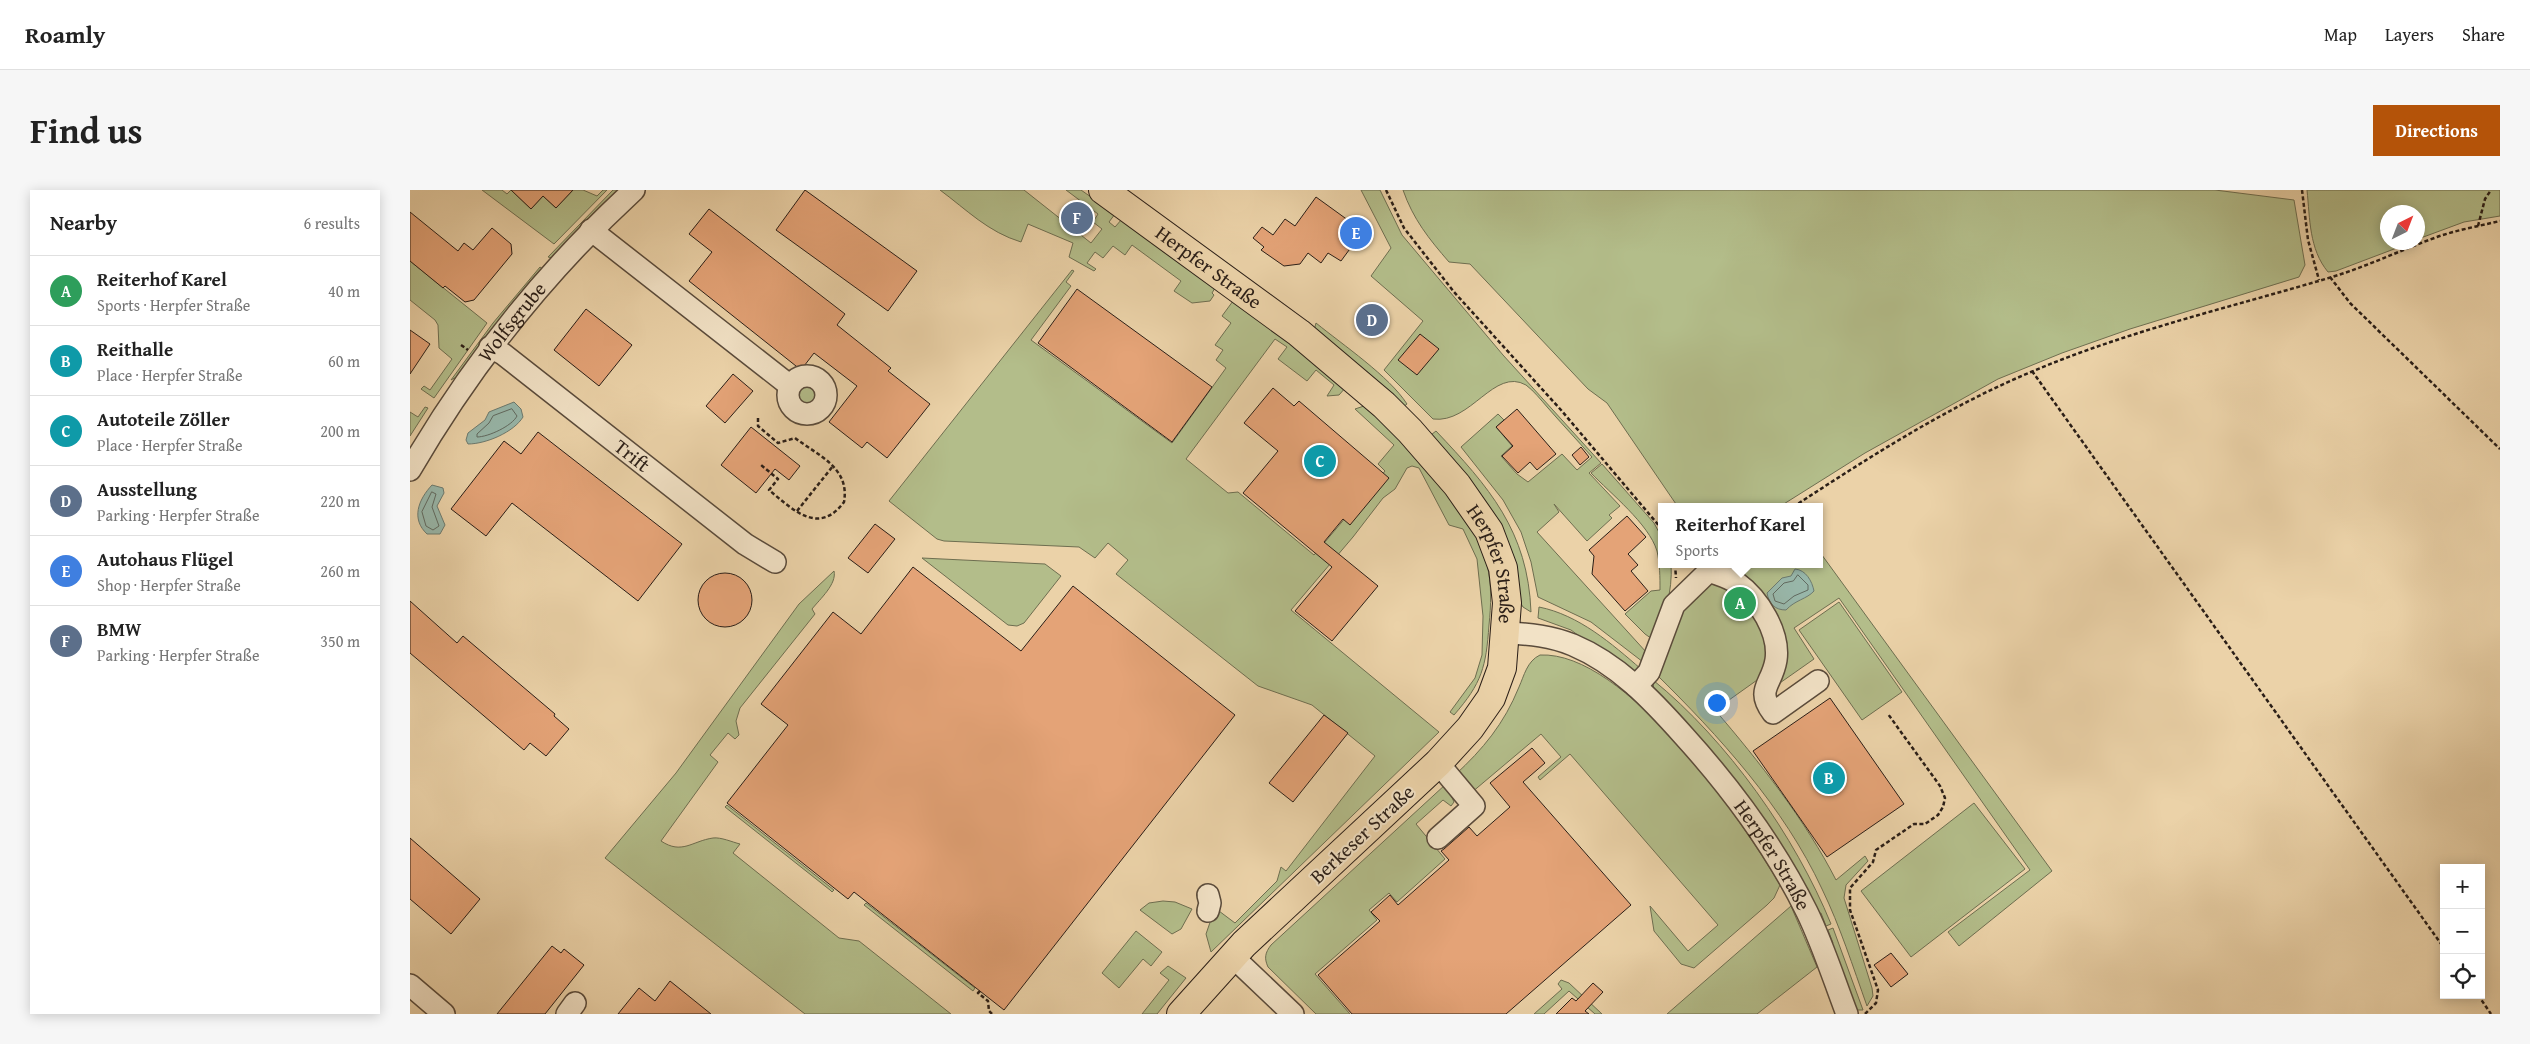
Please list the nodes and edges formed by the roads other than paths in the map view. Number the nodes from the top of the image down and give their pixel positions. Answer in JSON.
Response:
{"nodes":[{"id":1,"x":634,"y":190,"type":"edge"},
{"id":2,"x":1103,"y":190,"type":"edge"},
{"id":3,"x":591,"y":230,"type":"junction"},
{"id":4,"x":490,"y":347,"type":"junction"},
{"id":5,"x":789,"y":386,"type":"dead end"},
{"id":6,"x":410,"y":470,"type":"edge"},
{"id":7,"x":775,"y":562,"type":"dead end"},
{"id":8,"x":1507,"y":633,"type":"junction"},
{"id":9,"x":1818,"y":681,"type":"dead end"},
{"id":10,"x":1636,"y":686,"type":"junction"},
{"id":11,"x":1438,"y":763,"type":"junction"},
{"id":12,"x":1438,"y":838,"type":"dead end"},
{"id":13,"x":1232,"y":956,"type":"junction"},
{"id":14,"x":410,"y":985,"type":"edge"},
{"id":15,"x":444,"y":1014,"type":"edge"},
{"id":16,"x":1181,"y":1014,"type":"edge"},
{"id":17,"x":1293,"y":1014,"type":"edge"},
{"id":18,"x":1847,"y":1014,"type":"edge"}],
"edges":[{"from":1,"to":3,"type":"street","name":"Wolfsgrube"},
{"from":2,"to":8,"type":"main road","name":"Herpfer Straße"},
{"from":3,"to":4,"type":"street","name":"Wolfsgrube"},
{"from":3,"to":5,"type":"street"},
{"from":4,"to":6,"type":"street","name":"Wolfsgrube"},
{"from":4,"to":7,"type":"street","name":"Trift"},
{"from":8,"to":10,"type":"street","name":"Herpfer Straße"},
{"from":8,"to":11,"type":"main road","name":"Berkeser Straße"},
{"from":9,"to":10,"type":"street"},
{"from":10,"to":18,"type":"street","name":"Herpfer Straße"},
{"from":11,"to":12,"type":"street"},
{"from":11,"to":13,"type":"main road","name":"Berkeser Straße"},
{"from":13,"to":16,"type":"main road","name":"Berkeser Straße"},
{"from":13,"to":17,"type":"street"},
{"from":14,"to":15,"type":"street"}]}
